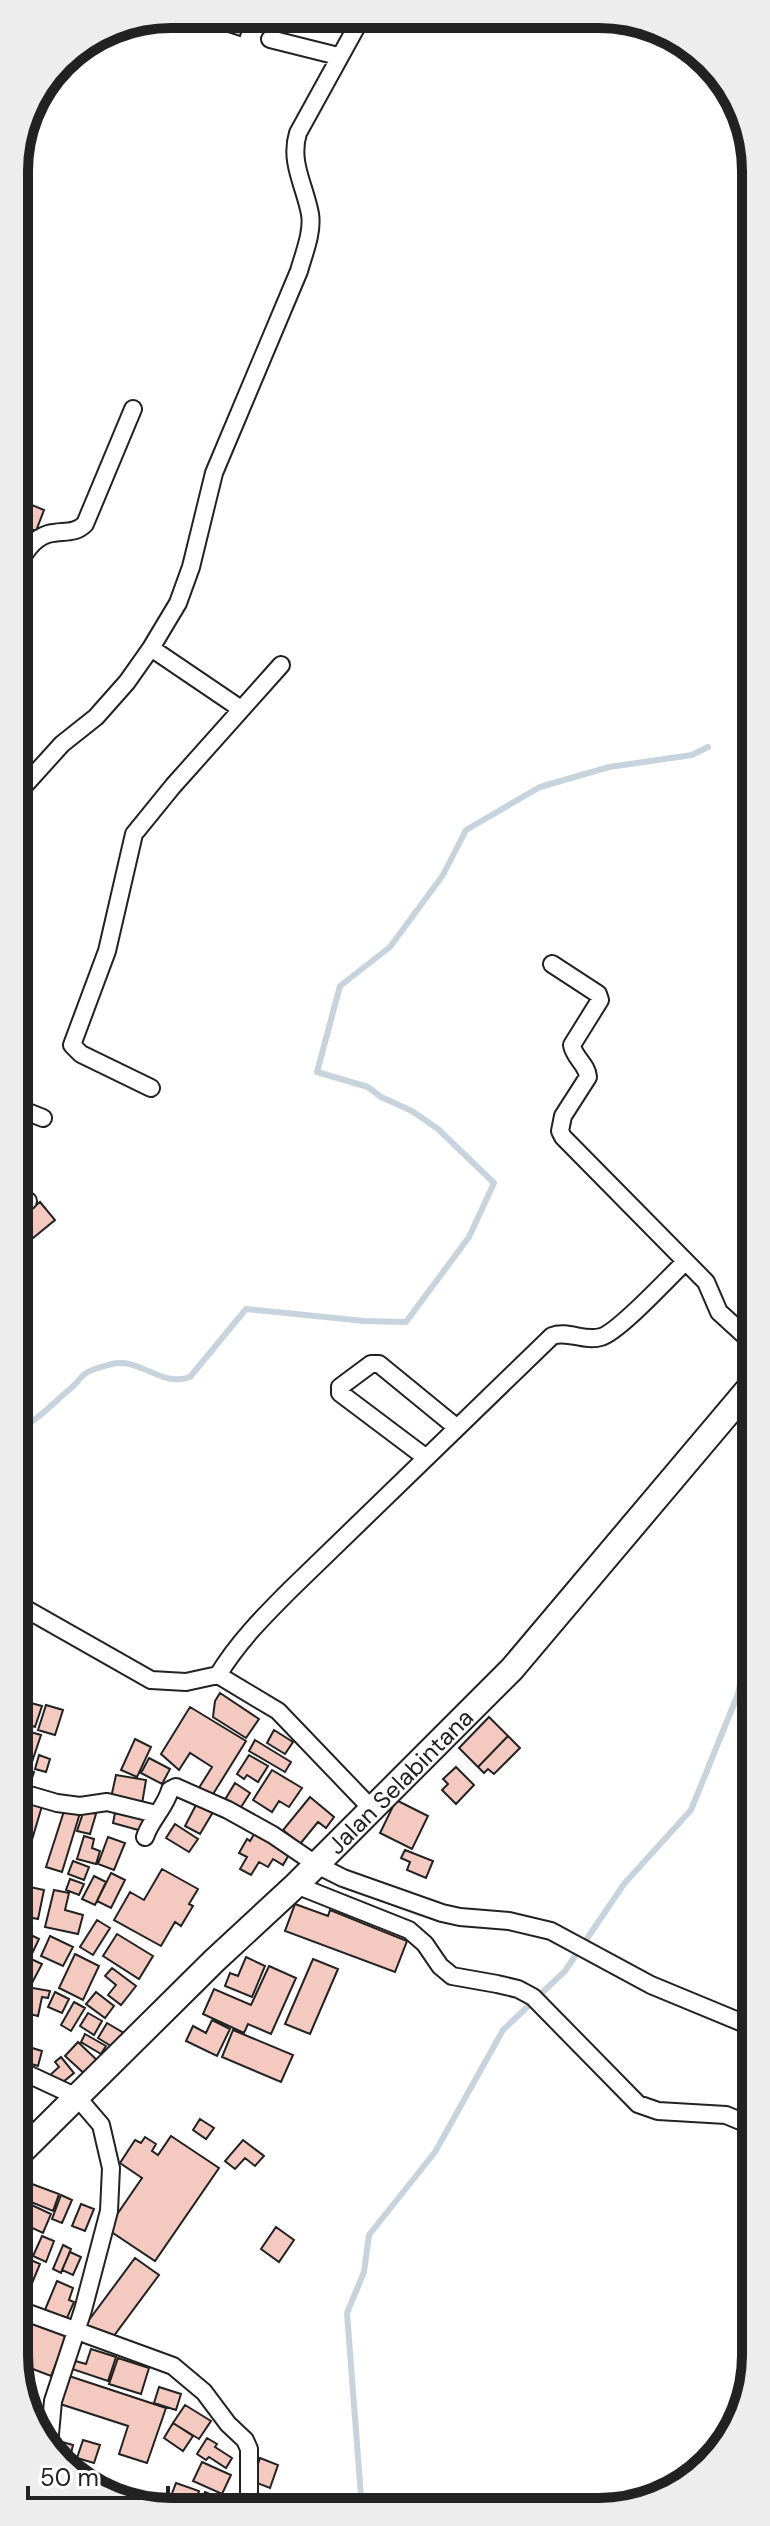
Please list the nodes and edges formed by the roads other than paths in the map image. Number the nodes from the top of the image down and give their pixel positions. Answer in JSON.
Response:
{"nodes":[{"id":1,"x":355,"y":28,"type":"edge"},
{"id":2,"x":270,"y":39,"type":"dead end"},
{"id":3,"x":338,"y":56,"type":"junction"},
{"id":4,"x":133,"y":409,"type":"dead end"},
{"id":5,"x":28,"y":552,"type":"edge"},
{"id":6,"x":151,"y":648,"type":"junction"},
{"id":7,"x":281,"y":665,"type":"dead end"},
{"id":8,"x":241,"y":709,"type":"junction"},
{"id":9,"x":28,"y":782,"type":"edge"},
{"id":10,"x":552,"y":964,"type":"dead end"},
{"id":11,"x":151,"y":1088,"type":"dead end"},
{"id":12,"x":28,"y":1112,"type":"edge"},
{"id":13,"x":43,"y":1118,"type":"dead end"},
{"id":14,"x":685,"y":1262,"type":"junction"},
{"id":15,"x":742,"y":1333,"type":"edge"},
{"id":16,"x":742,"y":1396,"type":"edge"},
{"id":17,"x":456,"y":1427,"type":"junction"},
{"id":18,"x":425,"y":1457,"type":"junction"},
{"id":19,"x":28,"y":1610,"type":"edge"},
{"id":20,"x":218,"y":1675,"type":"junction"},
{"id":21,"x":28,"y":1795,"type":"edge"},
{"id":22,"x":371,"y":1808,"type":"junction"},
{"id":23,"x":156,"y":1814,"type":"junction"},
{"id":24,"x":145,"y":1837,"type":"dead end"},
{"id":25,"x":317,"y":1865,"type":"junction"},
{"id":26,"x":296,"y":1885,"type":"junction"},
{"id":27,"x":742,"y":2023,"type":"edge"},
{"id":28,"x":28,"y":2074,"type":"edge"},
{"id":29,"x":77,"y":2097,"type":"junction"},
{"id":30,"x":742,"y":2122,"type":"edge"},
{"id":31,"x":28,"y":2145,"type":"edge"},
{"id":32,"x":28,"y":2313,"type":"edge"},
{"id":33,"x":74,"y":2331,"type":"junction"},
{"id":34,"x":50,"y":2431,"type":"edge"},
{"id":35,"x":249,"y":2498,"type":"edge"}],
"edges":[{"from":1,"to":3,"type":"street"},
{"from":2,"to":3,"type":"street"},
{"from":3,"to":6,"type":"street"},
{"from":4,"to":5,"type":"street"},
{"from":6,"to":8,"type":"street"},
{"from":6,"to":9,"type":"street"},
{"from":7,"to":8,"type":"street"},
{"from":8,"to":11,"type":"street"},
{"from":10,"to":14,"type":"street"},
{"from":12,"to":13,"type":"street"},
{"from":14,"to":15,"type":"street"},
{"from":14,"to":17,"type":"street"},
{"from":16,"to":22,"type":"street","name":"Jalan Selabintana"},
{"from":17,"to":18,"type":"street"},
{"from":17,"to":18,"type":"street"},
{"from":18,"to":20,"type":"street"},
{"from":19,"to":20,"type":"street"},
{"from":20,"to":22,"type":"street"},
{"from":21,"to":23,"type":"street"},
{"from":22,"to":25,"type":"street","name":"Jalan Selabintana"},
{"from":23,"to":24,"type":"street"},
{"from":23,"to":25,"type":"street"},
{"from":25,"to":26,"type":"street","name":"Jalan Selabintana"},
{"from":25,"to":27,"type":"street"},
{"from":26,"to":29,"type":"street","name":"Jalan Selabintana"},
{"from":26,"to":30,"type":"street"},
{"from":28,"to":29,"type":"street"},
{"from":29,"to":31,"type":"street","name":"Jalan Selabintana"},
{"from":29,"to":33,"type":"street"},
{"from":32,"to":33,"type":"street"},
{"from":33,"to":34,"type":"street"},
{"from":33,"to":35,"type":"street"}]}
